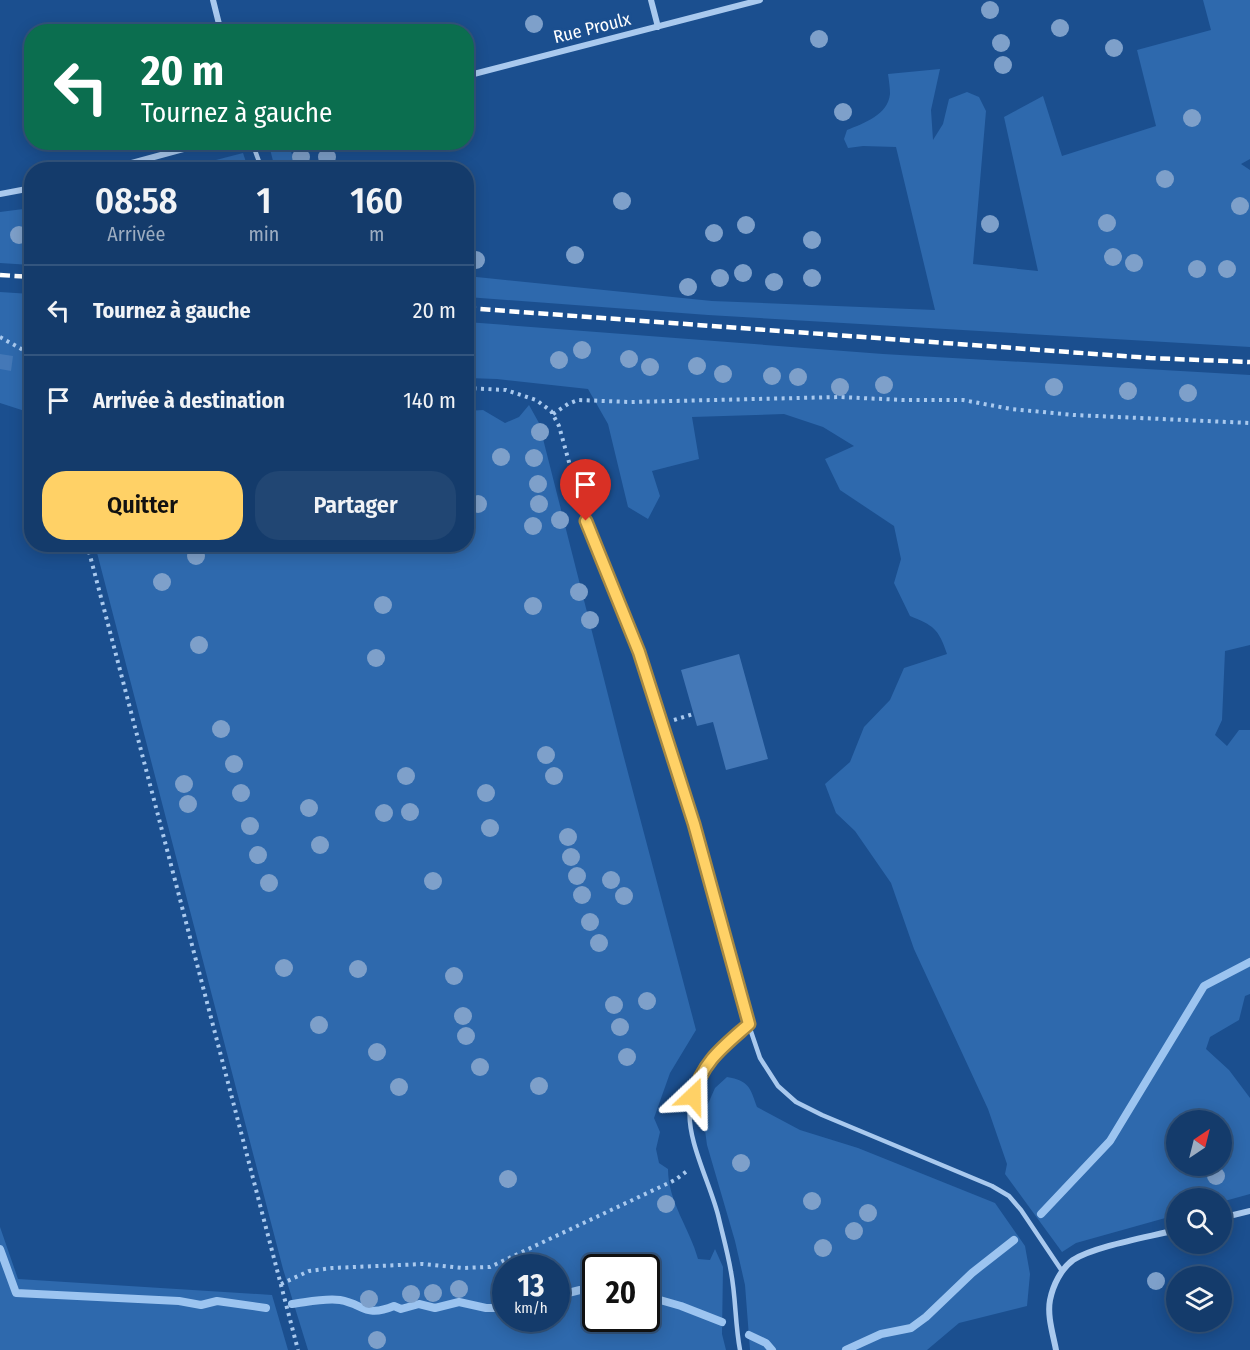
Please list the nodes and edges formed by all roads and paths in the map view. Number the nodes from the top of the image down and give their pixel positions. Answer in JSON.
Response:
{"nodes":[{"id":1,"x":213,"y":0,"type":"edge"},
{"id":2,"x":651,"y":0,"type":"edge"},
{"id":3,"x":760,"y":0,"type":"edge"},
{"id":4,"x":219,"y":24,"type":"edge"},
{"id":5,"x":658,"y":27,"type":"junction"},
{"id":6,"x":474,"y":74,"type":"edge"},
{"id":7,"x":180,"y":150,"type":"edge"},
{"id":8,"x":135,"y":162,"type":"edge"},
{"id":9,"x":24,"y":190,"type":"edge"},
{"id":10,"x":0,"y":194,"type":"edge"},
{"id":11,"x":0,"y":337,"type":"edge"},
{"id":12,"x":24,"y":350,"type":"edge"},
{"id":13,"x":474,"y":388,"type":"edge"},
{"id":14,"x":553,"y":414,"type":"junction"},
{"id":15,"x":1250,"y":423,"type":"edge"},
{"id":16,"x":586,"y":521,"type":"joint"},
{"id":17,"x":89,"y":552,"type":"edge"},
{"id":18,"x":749,"y":1024,"type":"junction"},
{"id":19,"x":702,"y":1165,"type":"junction"},
{"id":20,"x":1250,"y":1211,"type":"edge"},
{"id":21,"x":1232,"y":1215,"type":"edge"},
{"id":22,"x":1166,"y":1233,"type":"edge"},
{"id":23,"x":1062,"y":1271,"type":"junction"},
{"id":24,"x":281,"y":1284,"type":"junction"},
{"id":25,"x":298,"y":1350,"type":"edge"},
{"id":26,"x":740,"y":1350,"type":"edge"},
{"id":27,"x":1056,"y":1350,"type":"edge"}],
"edges":[{"from":1,"to":4,"type":"street"},
{"from":2,"to":5,"type":"street"},
{"from":3,"to":5,"type":"street","name":"Rue Proulx"},
{"from":5,"to":6,"type":"street","name":"Rue Proulx"},
{"from":7,"to":8,"type":"street"},
{"from":9,"to":10,"type":"street"},
{"from":11,"to":12,"type":"path"},
{"from":13,"to":14,"type":"path"},
{"from":14,"to":15,"type":"path"},
{"from":14,"to":16,"type":"path"},
{"from":16,"to":18,"type":"lane"},
{"from":17,"to":24,"type":"path"},
{"from":18,"to":19,"type":"lane"},
{"from":18,"to":23,"type":"lane"},
{"from":19,"to":24,"type":"path"},
{"from":19,"to":26,"type":"lane"},
{"from":20,"to":21,"type":"street"},
{"from":22,"to":23,"type":"street"},
{"from":23,"to":27,"type":"street"},
{"from":24,"to":25,"type":"path"}]}
